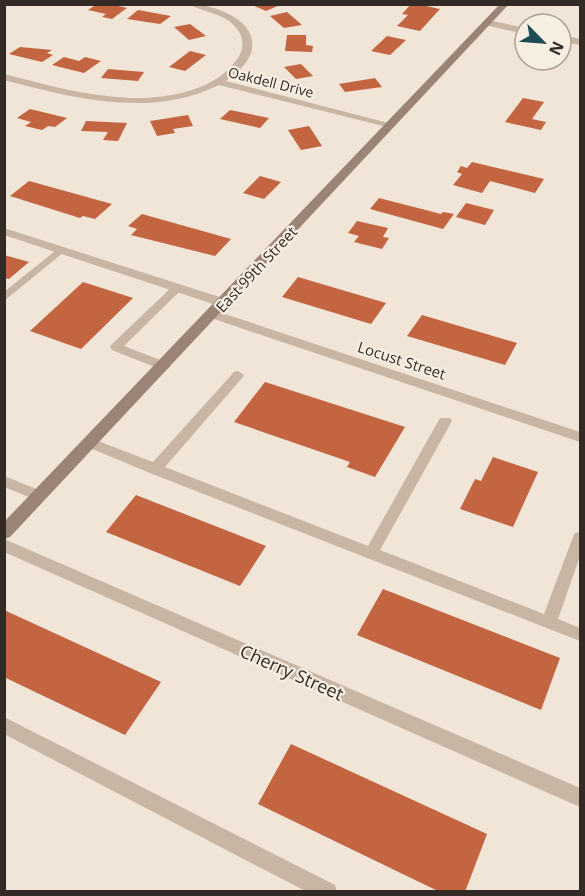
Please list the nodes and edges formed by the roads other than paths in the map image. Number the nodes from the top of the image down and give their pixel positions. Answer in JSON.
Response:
{"nodes":[{"id":1,"x":193,"y":4,"type":"edge"},
{"id":2,"x":505,"y":4,"type":"edge"},
{"id":3,"x":488,"y":23,"type":"junction"},
{"id":4,"x":513,"y":28,"type":"edge"},
{"id":5,"x":4,"y":77,"type":"edge"},
{"id":6,"x":218,"y":82,"type":"junction"},
{"id":7,"x":391,"y":125,"type":"junction"},
{"id":8,"x":4,"y":231,"type":"edge"},
{"id":9,"x":60,"y":250,"type":"junction"},
{"id":10,"x":177,"y":288,"type":"junction"},
{"id":11,"x":4,"y":298,"type":"edge"},
{"id":12,"x":218,"y":309,"type":"junction"},
{"id":13,"x":164,"y":366,"type":"junction"},
{"id":14,"x":238,"y":375,"type":"dead end"},
{"id":15,"x":445,"y":421,"type":"dead end"},
{"id":16,"x":580,"y":437,"type":"edge"},
{"id":17,"x":90,"y":444,"type":"junction"},
{"id":18,"x":154,"y":469,"type":"junction"},
{"id":19,"x":4,"y":481,"type":"edge"},
{"id":20,"x":39,"y":496,"type":"junction"},
{"id":21,"x":4,"y":533,"type":"edge"},
{"id":22,"x":580,"y":537,"type":"edge"},
{"id":23,"x":4,"y":545,"type":"edge"},
{"id":24,"x":371,"y":553,"type":"junction"},
{"id":25,"x":549,"y":622,"type":"junction"},
{"id":26,"x":580,"y":635,"type":"edge"},
{"id":27,"x":4,"y":724,"type":"edge"},
{"id":28,"x":580,"y":798,"type":"edge"},
{"id":29,"x":328,"y":891,"type":"edge"}],
"edges":[{"from":1,"to":6,"type":"street"},
{"from":2,"to":3,"type":"street","name":"East 99th Street"},
{"from":3,"to":4,"type":"street"},
{"from":3,"to":7,"type":"street","name":"East 99th Street"},
{"from":5,"to":6,"type":"street","name":"Oakdell Drive"},
{"from":6,"to":7,"type":"street","name":"Oakdell Drive"},
{"from":7,"to":12,"type":"street","name":"East 99th Street"},
{"from":8,"to":9,"type":"street","name":"Locust Street"},
{"from":9,"to":10,"type":"street","name":"Locust Street"},
{"from":9,"to":11,"type":"lane"},
{"from":10,"to":12,"type":"street","name":"Locust Street"},
{"from":10,"to":13,"type":"lane"},
{"from":12,"to":13,"type":"street","name":"East 99th Street"},
{"from":12,"to":16,"type":"street","name":"Locust Street"},
{"from":13,"to":17,"type":"street","name":"East 99th Street"},
{"from":14,"to":18,"type":"lane"},
{"from":15,"to":24,"type":"lane"},
{"from":17,"to":18,"type":"lane"},
{"from":17,"to":20,"type":"street","name":"East 99th Street"},
{"from":18,"to":24,"type":"lane"},
{"from":19,"to":20,"type":"lane"},
{"from":20,"to":21,"type":"street","name":"East 99th Street"},
{"from":22,"to":25,"type":"lane"},
{"from":23,"to":28,"type":"street","name":"Cherry Street"},
{"from":24,"to":25,"type":"lane"},
{"from":25,"to":26,"type":"lane"},
{"from":27,"to":29,"type":"lane"}]}
